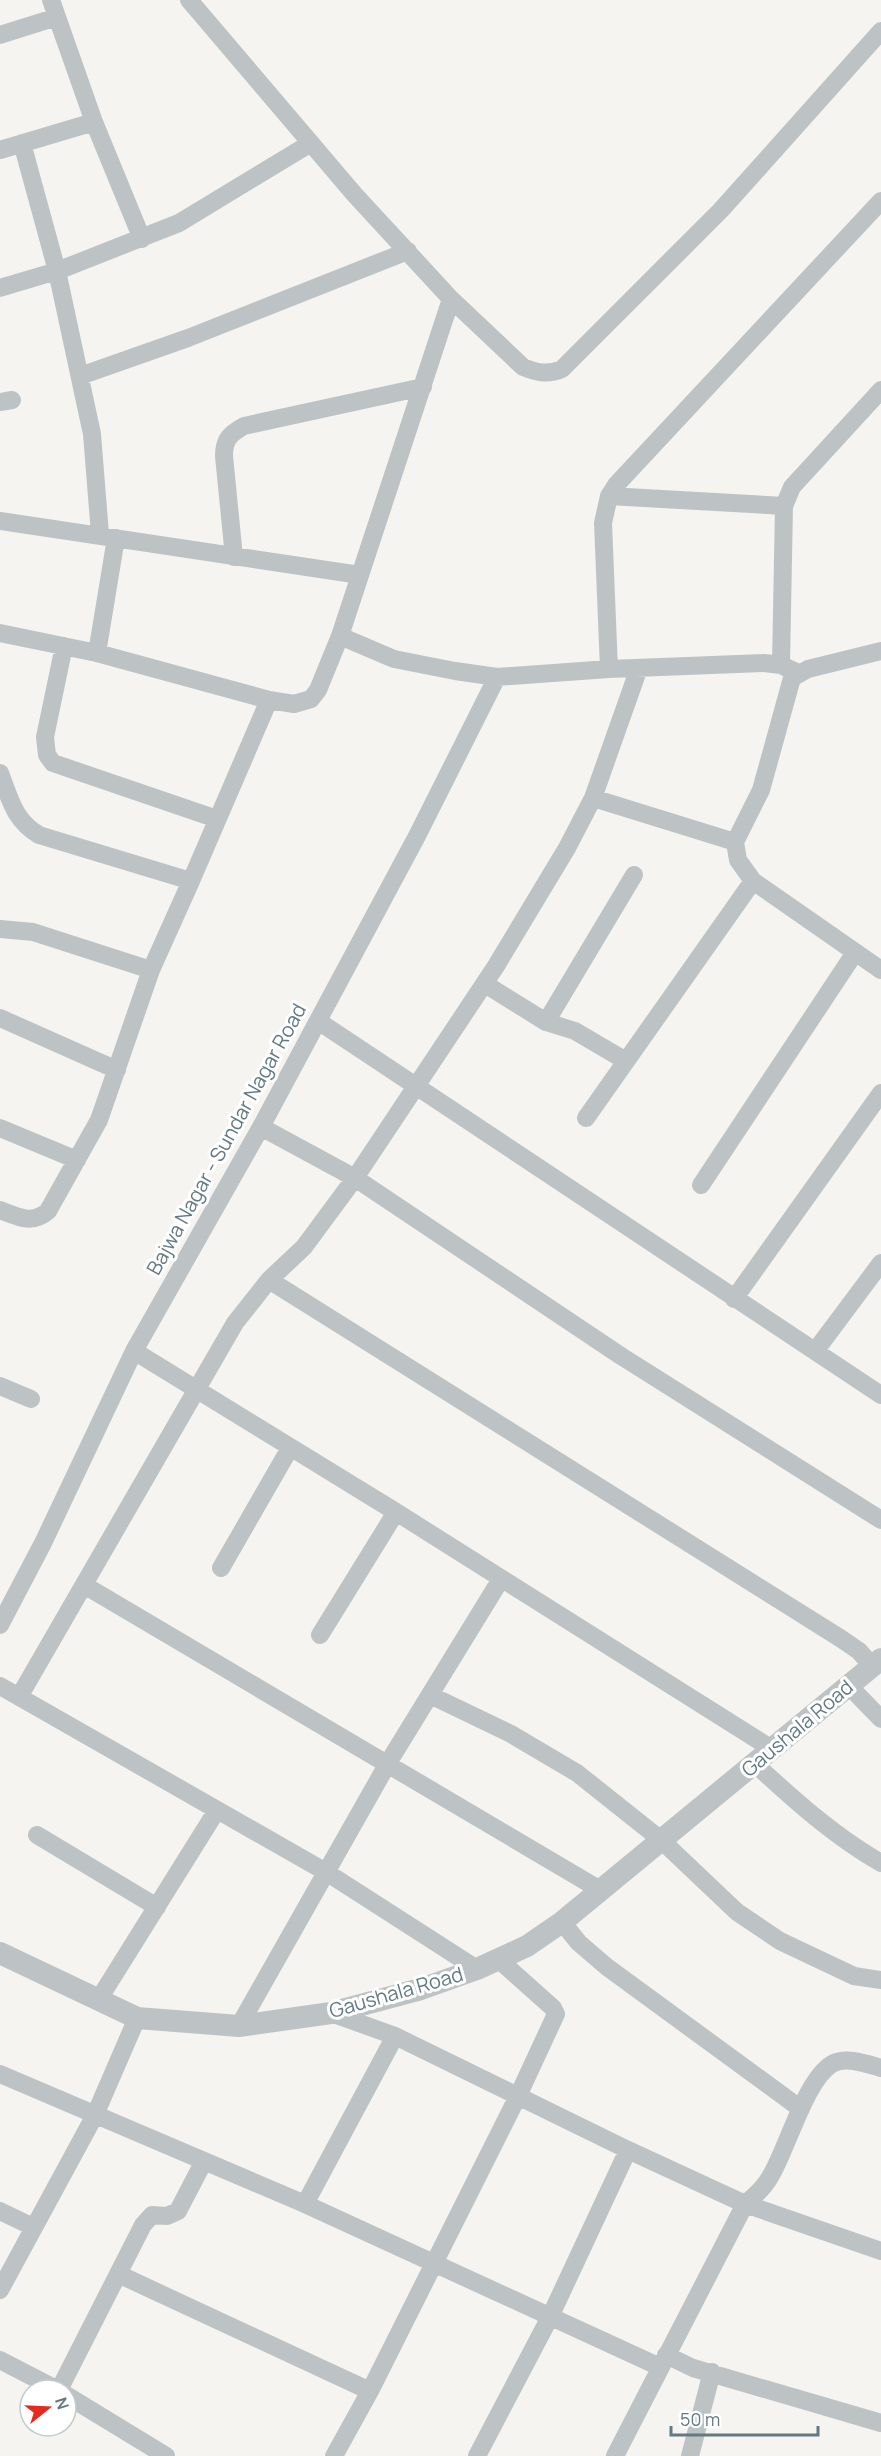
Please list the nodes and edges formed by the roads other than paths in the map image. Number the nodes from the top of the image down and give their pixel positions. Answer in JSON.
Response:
{"nodes":[{"id":1,"x":189,"y":0,"type":"edge"},
{"id":2,"x":54,"y":9,"type":"edge"},
{"id":3,"x":881,"y":31,"type":"edge"},
{"id":4,"x":0,"y":34,"type":"edge"},
{"id":5,"x":94,"y":122,"type":"junction"},
{"id":6,"x":22,"y":143,"type":"junction"},
{"id":7,"x":311,"y":143,"type":"junction"},
{"id":8,"x":0,"y":150,"type":"edge"},
{"id":9,"x":881,"y":201,"type":"edge"},
{"id":10,"x":142,"y":239,"type":"junction"},
{"id":11,"x":408,"y":251,"type":"junction"},
{"id":12,"x":57,"y":271,"type":"junction"},
{"id":13,"x":0,"y":288,"type":"edge"},
{"id":14,"x":451,"y":299,"type":"junction"},
{"id":15,"x":80,"y":376,"type":"junction"},
{"id":16,"x":423,"y":387,"type":"junction"},
{"id":17,"x":881,"y":390,"type":"edge"},
{"id":18,"x":609,"y":496,"type":"junction"},
{"id":19,"x":784,"y":506,"type":"junction"},
{"id":20,"x":0,"y":521,"type":"edge"},
{"id":21,"x":108,"y":536,"type":"junction"},
{"id":22,"x":234,"y":557,"type":"junction"},
{"id":23,"x":360,"y":576,"type":"junction"},
{"id":24,"x":0,"y":633,"type":"edge"},
{"id":25,"x":340,"y":636,"type":"junction"},
{"id":26,"x":64,"y":646,"type":"junction"},
{"id":27,"x":881,"y":651,"type":"edge"},
{"id":28,"x":97,"y":653,"type":"junction"},
{"id":29,"x":639,"y":668,"type":"junction"},
{"id":30,"x":609,"y":669,"type":"junction"},
{"id":31,"x":790,"y":669,"type":"junction"},
{"id":32,"x":497,"y":677,"type":"junction"},
{"id":33,"x":269,"y":700,"type":"junction"},
{"id":34,"x":0,"y":773,"type":"edge"},
{"id":35,"x":593,"y":798,"type":"junction"},
{"id":36,"x":217,"y":819,"type":"junction"},
{"id":37,"x":735,"y":842,"type":"junction"},
{"id":38,"x":634,"y":875,"type":"dead end"},
{"id":39,"x":191,"y":881,"type":"junction"},
{"id":40,"x":753,"y":881,"type":"junction"},
{"id":41,"x":0,"y":929,"type":"edge"},
{"id":42,"x":854,"y":954,"type":"junction"},
{"id":43,"x":151,"y":970,"type":"junction"},
{"id":44,"x":881,"y":970,"type":"edge"},
{"id":45,"x":485,"y":984,"type":"junction"},
{"id":46,"x":0,"y":1018,"type":"edge"},
{"id":47,"x":318,"y":1021,"type":"junction"},
{"id":48,"x":546,"y":1022,"type":"junction"},
{"id":49,"x":626,"y":1061,"type":"junction"},
{"id":50,"x":117,"y":1070,"type":"junction"},
{"id":51,"x":417,"y":1086,"type":"junction"},
{"id":52,"x":881,"y":1093,"type":"edge"},
{"id":53,"x":586,"y":1118,"type":"dead end"},
{"id":54,"x":261,"y":1127,"type":"junction"},
{"id":55,"x":0,"y":1128,"type":"edge"},
{"id":56,"x":77,"y":1160,"type":"junction"},
{"id":57,"x":355,"y":1178,"type":"junction"},
{"id":58,"x":701,"y":1185,"type":"dead end"},
{"id":59,"x":0,"y":1210,"type":"edge"},
{"id":60,"x":881,"y":1263,"type":"edge"},
{"id":61,"x":269,"y":1280,"type":"junction"},
{"id":62,"x":734,"y":1299,"type":"junction"},
{"id":63,"x":816,"y":1350,"type":"junction"},
{"id":64,"x":134,"y":1351,"type":"junction"},
{"id":65,"x":0,"y":1386,"type":"edge"},
{"id":66,"x":197,"y":1390,"type":"junction"},
{"id":67,"x":881,"y":1395,"type":"edge"},
{"id":68,"x":32,"y":1399,"type":"dead end"},
{"id":69,"x":290,"y":1448,"type":"junction"},
{"id":70,"x":396,"y":1512,"type":"junction"},
{"id":71,"x":881,"y":1520,"type":"edge"},
{"id":72,"x":221,"y":1568,"type":"dead end"},
{"id":73,"x":501,"y":1579,"type":"junction"},
{"id":74,"x":84,"y":1585,"type":"junction"},
{"id":75,"x":0,"y":1625,"type":"edge"},
{"id":76,"x":320,"y":1635,"type":"dead end"},
{"id":77,"x":877,"y":1662,"type":"edge"},
{"id":78,"x":0,"y":1686,"type":"edge"},
{"id":79,"x":848,"y":1686,"type":"junction"},
{"id":80,"x":430,"y":1695,"type":"junction"},
{"id":81,"x":19,"y":1697,"type":"junction"},
{"id":82,"x":881,"y":1719,"type":"edge"},
{"id":83,"x":772,"y":1749,"type":"junction"},
{"id":84,"x":388,"y":1763,"type":"junction"},
{"id":85,"x":754,"y":1763,"type":"junction"},
{"id":86,"x":217,"y":1810,"type":"junction"},
{"id":87,"x":37,"y":1835,"type":"dead end"},
{"id":88,"x":660,"y":1839,"type":"junction"},
{"id":89,"x":881,"y":1863,"type":"edge"},
{"id":90,"x":326,"y":1872,"type":"junction"},
{"id":91,"x":602,"y":1891,"type":"junction"},
{"id":92,"x":157,"y":1906,"type":"junction"},
{"id":93,"x":562,"y":1922,"type":"junction"},
{"id":94,"x":0,"y":1953,"type":"edge"},
{"id":95,"x":498,"y":1959,"type":"junction"},
{"id":96,"x":477,"y":1969,"type":"junction"},
{"id":97,"x":881,"y":1980,"type":"edge"},
{"id":98,"x":99,"y":1999,"type":"junction"},
{"id":99,"x":331,"y":2013,"type":"junction"},
{"id":100,"x":137,"y":2018,"type":"junction"},
{"id":101,"x":238,"y":2026,"type":"junction"},
{"id":102,"x":395,"y":2036,"type":"junction"},
{"id":103,"x":881,"y":2068,"type":"edge"},
{"id":104,"x":0,"y":2074,"type":"edge"},
{"id":105,"x":518,"y":2096,"type":"junction"},
{"id":106,"x":801,"y":2109,"type":"junction"},
{"id":107,"x":94,"y":2115,"type":"junction"},
{"id":108,"x":628,"y":2150,"type":"junction"},
{"id":109,"x":204,"y":2161,"type":"junction"},
{"id":110,"x":305,"y":2204,"type":"junction"},
{"id":111,"x":745,"y":2204,"type":"junction"},
{"id":112,"x":0,"y":2211,"type":"edge"},
{"id":113,"x":33,"y":2228,"type":"junction"},
{"id":114,"x":881,"y":2251,"type":"edge"},
{"id":115,"x":433,"y":2262,"type":"junction"},
{"id":116,"x":118,"y":2274,"type":"junction"},
{"id":117,"x":0,"y":2290,"type":"edge"},
{"id":118,"x":550,"y":2317,"type":"junction"},
{"id":119,"x":0,"y":2360,"type":"edge"},
{"id":120,"x":663,"y":2361,"type":"junction"},
{"id":121,"x":712,"y":2372,"type":"junction"},
{"id":122,"x":35,"y":2378,"type":"edge"},
{"id":123,"x":65,"y":2378,"type":"edge"},
{"id":124,"x":370,"y":2391,"type":"junction"},
{"id":125,"x":78,"y":2402,"type":"edge"},
{"id":126,"x":881,"y":2422,"type":"edge"},
{"id":127,"x":166,"y":2456,"type":"edge"},
{"id":128,"x":334,"y":2456,"type":"edge"},
{"id":129,"x":477,"y":2456,"type":"edge"},
{"id":130,"x":615,"y":2456,"type":"edge"},
{"id":131,"x":690,"y":2456,"type":"edge"}],
"edges":[{"from":1,"to":7,"type":"street"},
{"from":2,"to":4,"type":"street"},
{"from":2,"to":5,"type":"street"},
{"from":3,"to":14,"type":"street"},
{"from":5,"to":6,"type":"street"},
{"from":5,"to":10,"type":"street"},
{"from":6,"to":8,"type":"street"},
{"from":6,"to":12,"type":"street"},
{"from":7,"to":10,"type":"street"},
{"from":7,"to":11,"type":"street"},
{"from":9,"to":18,"type":"street"},
{"from":10,"to":12,"type":"street"},
{"from":11,"to":14,"type":"street"},
{"from":11,"to":15,"type":"street"},
{"from":12,"to":13,"type":"street"},
{"from":12,"to":15,"type":"street"},
{"from":14,"to":16,"type":"street"},
{"from":15,"to":21,"type":"street"},
{"from":16,"to":22,"type":"street"},
{"from":16,"to":23,"type":"street"},
{"from":17,"to":19,"type":"street"},
{"from":18,"to":19,"type":"street"},
{"from":18,"to":30,"type":"street"},
{"from":19,"to":31,"type":"street"},
{"from":20,"to":21,"type":"street"},
{"from":21,"to":22,"type":"street"},
{"from":21,"to":28,"type":"street"},
{"from":22,"to":23,"type":"street"},
{"from":23,"to":25,"type":"street"},
{"from":24,"to":26,"type":"street"},
{"from":25,"to":32,"type":"street"},
{"from":25,"to":33,"type":"street"},
{"from":26,"to":28,"type":"street"},
{"from":26,"to":36,"type":"street"},
{"from":27,"to":31,"type":"street"},
{"from":28,"to":33,"type":"street"},
{"from":29,"to":30,"type":"street"},
{"from":29,"to":31,"type":"street"},
{"from":29,"to":35,"type":"street"},
{"from":30,"to":32,"type":"street"},
{"from":31,"to":37,"type":"street"},
{"from":32,"to":47,"type":"street","name":"Bajwa Nagar - Sundar Nagar Road"},
{"from":33,"to":36,"type":"street"},
{"from":34,"to":39,"type":"street"},
{"from":35,"to":37,"type":"street"},
{"from":35,"to":45,"type":"street"},
{"from":36,"to":39,"type":"street"},
{"from":37,"to":40,"type":"street"},
{"from":38,"to":48,"type":"street"},
{"from":39,"to":43,"type":"street"},
{"from":40,"to":42,"type":"street"},
{"from":40,"to":49,"type":"street"},
{"from":41,"to":43,"type":"street"},
{"from":42,"to":44,"type":"street"},
{"from":42,"to":58,"type":"street"},
{"from":43,"to":50,"type":"street"},
{"from":45,"to":48,"type":"street"},
{"from":45,"to":51,"type":"street"},
{"from":46,"to":50,"type":"street"},
{"from":47,"to":51,"type":"street"},
{"from":47,"to":54,"type":"street","name":"Bajwa Nagar - Sundar Nagar Road"},
{"from":48,"to":49,"type":"street"},
{"from":49,"to":53,"type":"street"},
{"from":50,"to":56,"type":"street"},
{"from":51,"to":57,"type":"street"},
{"from":51,"to":62,"type":"street"},
{"from":52,"to":62,"type":"street"},
{"from":54,"to":57,"type":"street"},
{"from":54,"to":64,"type":"street","name":"Bajwa Nagar - Sundar Nagar Road"},
{"from":55,"to":56,"type":"street"},
{"from":56,"to":59,"type":"street"},
{"from":57,"to":61,"type":"street"},
{"from":57,"to":71,"type":"street"},
{"from":60,"to":63,"type":"street"},
{"from":61,"to":66,"type":"street"},
{"from":61,"to":77,"type":"street"},
{"from":62,"to":63,"type":"street"},
{"from":63,"to":67,"type":"street"},
{"from":64,"to":66,"type":"street"},
{"from":64,"to":75,"type":"street","name":"Bajwa Nagar - Sundar Nagar Road"},
{"from":65,"to":68,"type":"street"},
{"from":66,"to":69,"type":"street"},
{"from":66,"to":74,"type":"street"},
{"from":69,"to":70,"type":"street"},
{"from":69,"to":72,"type":"street"},
{"from":70,"to":73,"type":"street"},
{"from":70,"to":76,"type":"street"},
{"from":73,"to":80,"type":"street"},
{"from":73,"to":83,"type":"street"},
{"from":74,"to":81,"type":"street"},
{"from":74,"to":84,"type":"street"},
{"from":77,"to":79,"type":"street","name":"Gaushala Road"},
{"from":78,"to":81,"type":"street"},
{"from":79,"to":82,"type":"street"},
{"from":79,"to":83,"type":"street","name":"Gaushala Road"},
{"from":80,"to":84,"type":"street"},
{"from":80,"to":88,"type":"street"},
{"from":81,"to":86,"type":"street"},
{"from":83,"to":85,"type":"street","name":"Gaushala Road"},
{"from":84,"to":90,"type":"street"},
{"from":84,"to":91,"type":"street"},
{"from":85,"to":88,"type":"street","name":"Gaushala Road"},
{"from":85,"to":89,"type":"street"},
{"from":86,"to":90,"type":"street"},
{"from":86,"to":92,"type":"street"},
{"from":87,"to":92,"type":"street"},
{"from":88,"to":91,"type":"street","name":"Gaushala Road"},
{"from":88,"to":97,"type":"street"},
{"from":90,"to":96,"type":"street"},
{"from":90,"to":101,"type":"street"},
{"from":91,"to":93,"type":"street","name":"Gaushala Road"},
{"from":92,"to":98,"type":"street"},
{"from":93,"to":95,"type":"street","name":"Gaushala Road"},
{"from":93,"to":106,"type":"street"},
{"from":94,"to":98,"type":"street","name":"Gaushala Road"},
{"from":95,"to":96,"type":"street","name":"Gaushala Road"},
{"from":95,"to":105,"type":"street"},
{"from":96,"to":99,"type":"street","name":"Gaushala Road"},
{"from":98,"to":100,"type":"street","name":"Gaushala Road"},
{"from":99,"to":101,"type":"street","name":"Gaushala Road"},
{"from":99,"to":102,"type":"street"},
{"from":100,"to":101,"type":"street","name":"Gaushala Road"},
{"from":100,"to":107,"type":"street"},
{"from":102,"to":105,"type":"street"},
{"from":102,"to":110,"type":"street"},
{"from":103,"to":106,"type":"street"},
{"from":104,"to":107,"type":"street"},
{"from":105,"to":108,"type":"street"},
{"from":105,"to":115,"type":"street"},
{"from":106,"to":111,"type":"street"},
{"from":107,"to":109,"type":"street"},
{"from":107,"to":113,"type":"street"},
{"from":108,"to":111,"type":"street"},
{"from":108,"to":118,"type":"street"},
{"from":109,"to":110,"type":"street"},
{"from":109,"to":116,"type":"street"},
{"from":110,"to":115,"type":"street"},
{"from":111,"to":114,"type":"street"},
{"from":111,"to":120,"type":"street"},
{"from":112,"to":113,"type":"street"},
{"from":113,"to":117,"type":"street"},
{"from":115,"to":118,"type":"street"},
{"from":115,"to":124,"type":"street"},
{"from":116,"to":123,"type":"street"},
{"from":116,"to":124,"type":"street"},
{"from":118,"to":120,"type":"street"},
{"from":118,"to":129,"type":"street"},
{"from":119,"to":122,"type":"street"},
{"from":120,"to":121,"type":"street"},
{"from":120,"to":130,"type":"street"},
{"from":121,"to":126,"type":"street"},
{"from":121,"to":131,"type":"street"},
{"from":124,"to":128,"type":"street"},
{"from":125,"to":127,"type":"street"}]}
